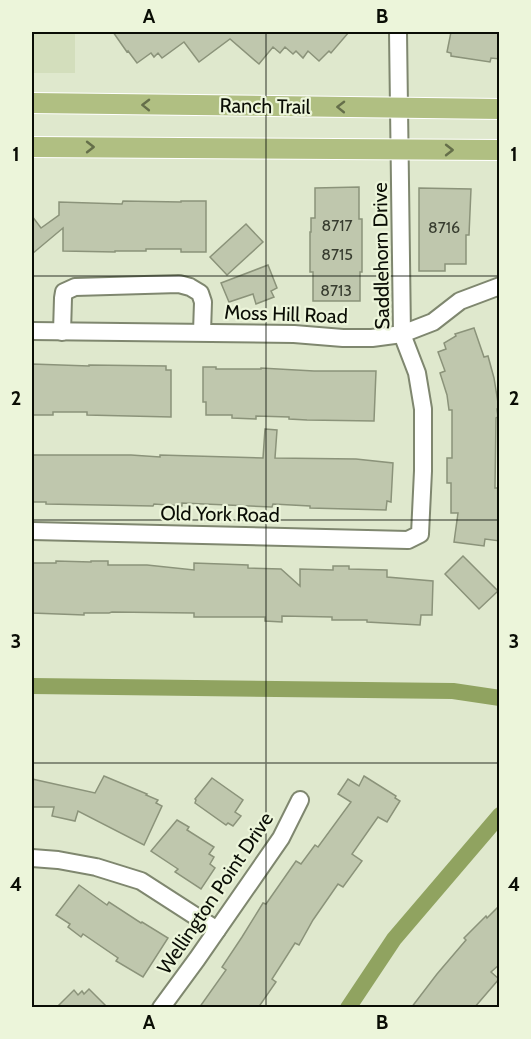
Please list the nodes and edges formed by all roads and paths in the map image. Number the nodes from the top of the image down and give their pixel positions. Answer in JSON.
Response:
{"nodes":[{"id":1,"x":398,"y":32,"type":"edge"},
{"id":2,"x":32,"y":103,"type":"edge"},
{"id":3,"x":399,"y":108,"type":"junction"},
{"id":4,"x":500,"y":109,"type":"edge"},
{"id":5,"x":32,"y":147,"type":"edge"},
{"id":6,"x":399,"y":149,"type":"junction"},
{"id":7,"x":500,"y":150,"type":"edge"},
{"id":8,"x":500,"y":286,"type":"edge"},
{"id":9,"x":32,"y":331,"type":"edge"},
{"id":10,"x":62,"y":332,"type":"junction"},
{"id":11,"x":202,"y":332,"type":"junction"},
{"id":12,"x":402,"y":334,"type":"junction"},
{"id":13,"x":32,"y":531,"type":"edge"},
{"id":14,"x":408,"y":540,"type":"joint"},
{"id":15,"x":300,"y":800,"type":"dead end"},
{"id":16,"x":32,"y":858,"type":"edge"},
{"id":17,"x":217,"y":930,"type":"junction"},
{"id":18,"x":161,"y":1008,"type":"edge"}],
"edges":[{"from":1,"to":3,"type":"street","name":"Saddlehorn Drive"},
{"from":3,"to":2,"type":"main road","name":"Ranch Trail","one_way":true},
{"from":3,"to":4,"type":"main road","name":"Ranch Trail"},
{"from":3,"to":6,"type":"street","name":"Saddlehorn Drive"},
{"from":5,"to":6,"type":"main road","one_way":true},
{"from":6,"to":7,"type":"main road","one_way":true},
{"from":6,"to":12,"type":"street","name":"Saddlehorn Drive"},
{"from":8,"to":12,"type":"street","name":"Moss Hill Road"},
{"from":9,"to":10,"type":"street","name":"Moss Hill Road"},
{"from":10,"to":11,"type":"street","name":"Moss Hill Road"},
{"from":10,"to":11,"type":"street","name":"Moss Hill Road"},
{"from":11,"to":12,"type":"street","name":"Moss Hill Road"},
{"from":12,"to":14,"type":"street","name":"Saddlehorn Drive"},
{"from":13,"to":14,"type":"street","name":"Old York Road"},
{"from":15,"to":17,"type":"street","name":"Wellington Point Drive"},
{"from":16,"to":17,"type":"street"},
{"from":17,"to":18,"type":"street","name":"Wellington Point Drive"}]}
